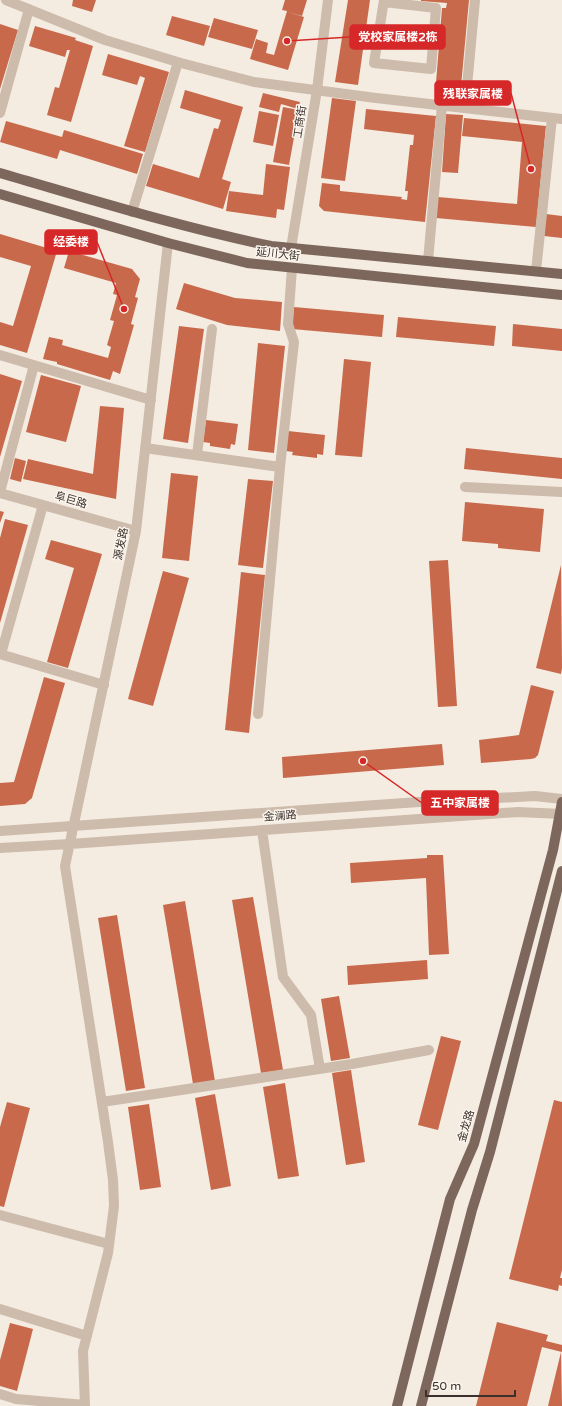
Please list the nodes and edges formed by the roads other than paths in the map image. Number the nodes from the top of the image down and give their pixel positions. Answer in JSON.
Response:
{"nodes":[{"id":1,"x":6,"y":0,"type":"edge"},
{"id":2,"x":328,"y":0,"type":"edge"},
{"id":3,"x":475,"y":0,"type":"edge"},
{"id":4,"x":384,"y":1,"type":"edge"},
{"id":5,"x":29,"y":9,"type":"junction"},
{"id":6,"x":178,"y":62,"type":"junction"},
{"id":7,"x":317,"y":90,"type":"junction"},
{"id":8,"x":442,"y":105,"type":"junction"},
{"id":9,"x":465,"y":108,"type":"junction"},
{"id":10,"x":0,"y":113,"type":"edge"},
{"id":11,"x":557,"y":118,"type":"edge"},
{"id":12,"x":0,"y":172,"type":"edge"},
{"id":13,"x":0,"y":194,"type":"edge"},
{"id":14,"x":132,"y":212,"type":"junction"},
{"id":15,"x":168,"y":243,"type":"junction"},
{"id":16,"x":291,"y":248,"type":"junction"},
{"id":17,"x":428,"y":261,"type":"junction"},
{"id":18,"x":292,"y":268,"type":"junction"},
{"id":19,"x":536,"y":271,"type":"junction"},
{"id":20,"x":562,"y":274,"type":"edge"},
{"id":21,"x":562,"y":296,"type":"edge"},
{"id":22,"x":212,"y":329,"type":"dead end"},
{"id":23,"x":0,"y":355,"type":"edge"},
{"id":24,"x":34,"y":365,"type":"junction"},
{"id":25,"x":151,"y":400,"type":"junction"},
{"id":26,"x":145,"y":448,"type":"junction"},
{"id":27,"x":197,"y":455,"type":"junction"},
{"id":28,"x":280,"y":467,"type":"junction"},
{"id":29,"x":465,"y":487,"type":"dead end"},
{"id":30,"x":0,"y":492,"type":"edge"},
{"id":31,"x":562,"y":492,"type":"edge"},
{"id":32,"x":43,"y":505,"type":"junction"},
{"id":33,"x":136,"y":531,"type":"junction"},
{"id":34,"x":1,"y":654,"type":"edge"},
{"id":35,"x":104,"y":685,"type":"junction"},
{"id":36,"x":258,"y":714,"type":"dead end"},
{"id":37,"x":562,"y":799,"type":"edge"},
{"id":38,"x":562,"y":802,"type":"edge"},
{"id":39,"x":561,"y":814,"type":"edge"},
{"id":40,"x":74,"y":827,"type":"junction"},
{"id":41,"x":262,"y":830,"type":"junction"},
{"id":42,"x":0,"y":831,"type":"edge"},
{"id":43,"x":70,"y":844,"type":"junction"},
{"id":44,"x":0,"y":848,"type":"edge"},
{"id":45,"x":562,"y":871,"type":"edge"},
{"id":46,"x":429,"y":1050,"type":"dead end"},
{"id":47,"x":320,"y":1069,"type":"junction"},
{"id":48,"x":102,"y":1102,"type":"junction"},
{"id":49,"x":0,"y":1215,"type":"edge"},
{"id":50,"x":109,"y":1244,"type":"junction"},
{"id":51,"x":0,"y":1308,"type":"edge"},
{"id":52,"x":87,"y":1336,"type":"junction"},
{"id":53,"x":0,"y":1394,"type":"edge"},
{"id":54,"x":85,"y":1406,"type":"edge"},
{"id":55,"x":396,"y":1406,"type":"edge"},
{"id":56,"x":421,"y":1406,"type":"edge"}],
"edges":[{"from":1,"to":5,"type":"street"},
{"from":2,"to":7,"type":"street","name":"工商街"},
{"from":3,"to":9,"type":"street"},
{"from":4,"to":4,"type":"street"},
{"from":5,"to":6,"type":"street"},
{"from":5,"to":10,"type":"street"},
{"from":6,"to":7,"type":"street"},
{"from":6,"to":14,"type":"street"},
{"from":7,"to":8,"type":"street"},
{"from":7,"to":16,"type":"street","name":"工商街"},
{"from":8,"to":9,"type":"street"},
{"from":8,"to":17,"type":"street"},
{"from":9,"to":11,"type":"street"},
{"from":11,"to":19,"type":"street"},
{"from":12,"to":14,"type":"main road","name":"延川大街"},
{"from":13,"to":15,"type":"main road","name":"延川大街"},
{"from":14,"to":16,"type":"main road","name":"延川大街"},
{"from":15,"to":18,"type":"main road","name":"延川大街"},
{"from":15,"to":25,"type":"street","name":"源发路"},
{"from":16,"to":17,"type":"main road","name":"延川大街"},
{"from":17,"to":19,"type":"main road","name":"延川大街"},
{"from":18,"to":21,"type":"main road","name":"延川大街"},
{"from":18,"to":28,"type":"street"},
{"from":19,"to":20,"type":"main road","name":"延川大街"},
{"from":22,"to":27,"type":"street"},
{"from":23,"to":24,"type":"street"},
{"from":24,"to":25,"type":"street"},
{"from":24,"to":30,"type":"street"},
{"from":25,"to":26,"type":"street","name":"源发路"},
{"from":26,"to":27,"type":"street"},
{"from":26,"to":33,"type":"street","name":"源发路"},
{"from":27,"to":28,"type":"street"},
{"from":28,"to":36,"type":"street"},
{"from":29,"to":31,"type":"street"},
{"from":30,"to":32,"type":"street","name":"阜巨路"},
{"from":32,"to":33,"type":"street","name":"阜巨路"},
{"from":32,"to":34,"type":"street"},
{"from":33,"to":35,"type":"street","name":"源发路"},
{"from":34,"to":35,"type":"street"},
{"from":35,"to":40,"type":"street","name":"源发路"},
{"from":37,"to":40,"type":"street","name":"金澜路"},
{"from":38,"to":39,"type":"main road","name":"金龙路"},
{"from":39,"to":41,"type":"street","name":"金澜路"},
{"from":39,"to":55,"type":"main road","name":"金龙路"},
{"from":40,"to":42,"type":"street","name":"金澜路"},
{"from":40,"to":43,"type":"street","name":"源发路"},
{"from":41,"to":43,"type":"street","name":"金澜路"},
{"from":41,"to":47,"type":"street"},
{"from":43,"to":44,"type":"street","name":"金澜路"},
{"from":43,"to":48,"type":"street","name":"源发路"},
{"from":45,"to":56,"type":"main road"},
{"from":46,"to":47,"type":"street"},
{"from":47,"to":48,"type":"street"},
{"from":48,"to":50,"type":"street","name":"源发路"},
{"from":49,"to":50,"type":"street"},
{"from":50,"to":52,"type":"street","name":"源发路"},
{"from":51,"to":52,"type":"street"},
{"from":52,"to":54,"type":"street","name":"源发路"},
{"from":53,"to":54,"type":"street"}]}
